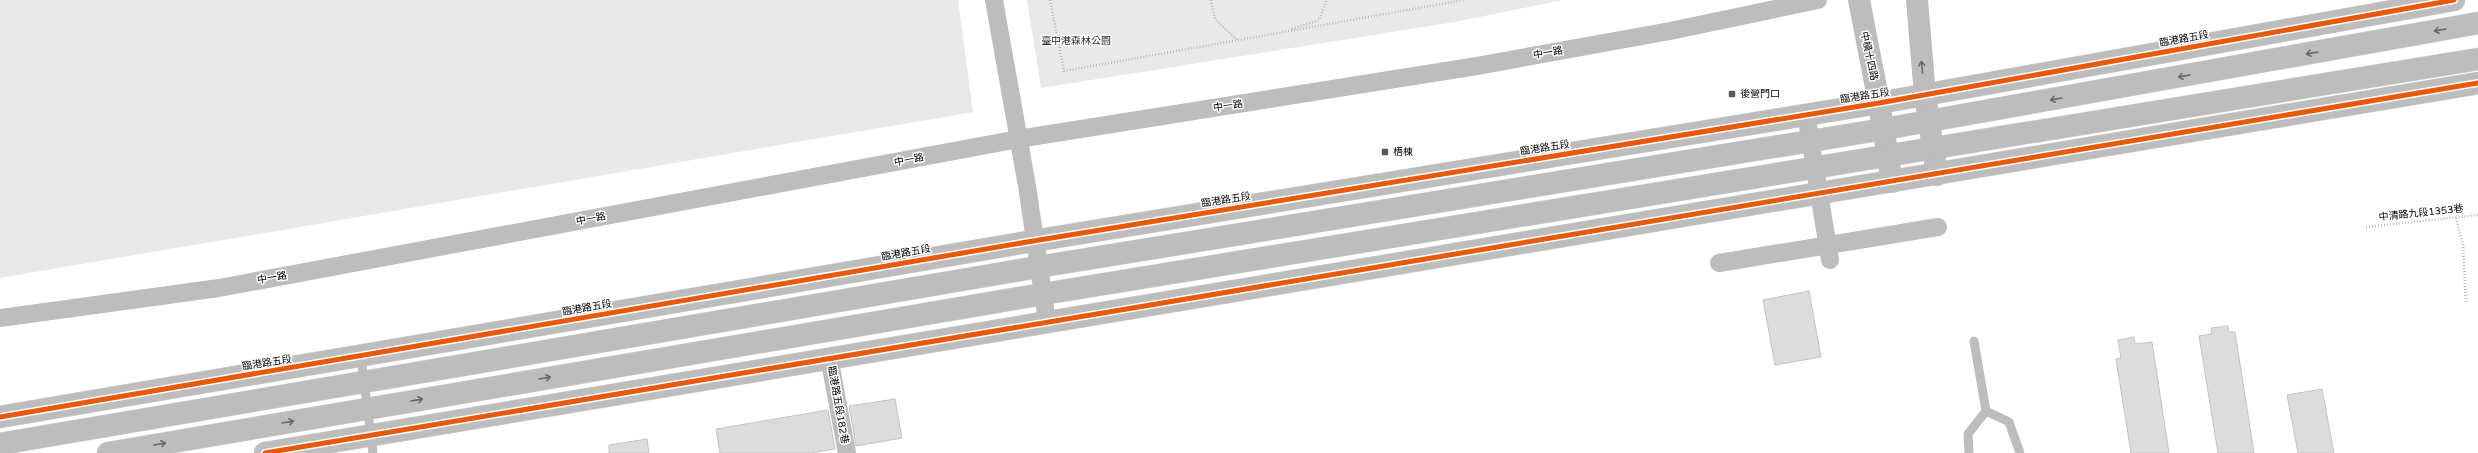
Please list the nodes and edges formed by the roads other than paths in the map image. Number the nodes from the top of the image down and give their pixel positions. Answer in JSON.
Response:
{"nodes":[{"id":1,"x":994,"y":0,"type":"edge"},
{"id":2,"x":1818,"y":0,"type":"edge"},
{"id":3,"x":1859,"y":0,"type":"edge"},
{"id":4,"x":1917,"y":0,"type":"edge"},
{"id":5,"x":2454,"y":0,"type":"edge"},
{"id":6,"x":2478,"y":23,"type":"edge"},
{"id":7,"x":2478,"y":59,"type":"edge"},
{"id":8,"x":2476,"y":84,"type":"edge"},
{"id":9,"x":1925,"y":95,"type":"junction"},
{"id":10,"x":1880,"y":102,"type":"junction"},
{"id":11,"x":1806,"y":114,"type":"junction"},
{"id":12,"x":1929,"y":122,"type":"junction"},
{"id":13,"x":1884,"y":129,"type":"junction"},
{"id":14,"x":1018,"y":139,"type":"junction"},
{"id":15,"x":1811,"y":141,"type":"junction"},
{"id":16,"x":1933,"y":148,"type":"junction"},
{"id":17,"x":1888,"y":156,"type":"junction"},
{"id":18,"x":1815,"y":168,"type":"junction"},
{"id":19,"x":1936,"y":175,"type":"junction"},
{"id":20,"x":1892,"y":182,"type":"junction"},
{"id":21,"x":1820,"y":194,"type":"junction"},
{"id":22,"x":1938,"y":227,"type":"dead end"},
{"id":23,"x":1033,"y":241,"type":"junction"},
{"id":24,"x":1829,"y":253,"type":"junction"},
{"id":25,"x":1719,"y":263,"type":"dead end"},
{"id":26,"x":1038,"y":267,"type":"junction"},
{"id":27,"x":1042,"y":294,"type":"junction"},
{"id":28,"x":0,"y":318,"type":"edge"},
{"id":29,"x":1047,"y":320,"type":"junction"},
{"id":30,"x":1974,"y":341,"type":"dead end"},
{"id":31,"x":360,"y":356,"type":"junction"},
{"id":32,"x":829,"y":357,"type":"junction"},
{"id":33,"x":364,"y":382,"type":"junction"},
{"id":34,"x":367,"y":408,"type":"junction"},
{"id":35,"x":1986,"y":411,"type":"junction"},
{"id":36,"x":0,"y":417,"type":"edge"},
{"id":37,"x":0,"y":444,"type":"edge"},
{"id":38,"x":372,"y":444,"type":"edge"},
{"id":39,"x":108,"y":453,"type":"edge"},
{"id":40,"x":265,"y":453,"type":"edge"},
{"id":41,"x":847,"y":453,"type":"edge"},
{"id":42,"x":1968,"y":453,"type":"edge"},
{"id":43,"x":2020,"y":453,"type":"edge"}],
"edges":[{"from":1,"to":14,"type":"street"},
{"from":2,"to":14,"type":"street","name":"中一路"},
{"from":3,"to":10,"type":"main road","name":"中橫十四路"},
{"from":9,"to":4,"type":"main road","one_way":true},
{"from":5,"to":9,"type":"main road","name":"臨港路五段"},
{"from":6,"to":12,"type":"main road","one_way":true},
{"from":7,"to":16,"type":"main road"},
{"from":8,"to":19,"type":"main road"},
{"from":9,"to":10,"type":"main road","name":"臨港路五段"},
{"from":9,"to":12,"type":"main road"},
{"from":10,"to":11,"type":"main road","name":"臨港路五段"},
{"from":10,"to":13,"type":"main road","name":"中橫十四路"},
{"from":11,"to":15,"type":"street"},
{"from":11,"to":23,"type":"main road","name":"臨港路五段"},
{"from":12,"to":13,"type":"main road"},
{"from":12,"to":16,"type":"main road"},
{"from":13,"to":15,"type":"main road"},
{"from":13,"to":17,"type":"main road","name":"中橫十四路"},
{"from":14,"to":23,"type":"street"},
{"from":14,"to":28,"type":"street","name":"中一路"},
{"from":15,"to":18,"type":"street"},
{"from":15,"to":26,"type":"main road"},
{"from":16,"to":17,"type":"main road"},
{"from":16,"to":19,"type":"main road"},
{"from":17,"to":18,"type":"main road"},
{"from":17,"to":20,"type":"main road","name":"中橫十四路"},
{"from":18,"to":21,"type":"street"},
{"from":18,"to":27,"type":"main road"},
{"from":19,"to":20,"type":"main road"},
{"from":20,"to":21,"type":"main road"},
{"from":21,"to":24,"type":"street"},
{"from":21,"to":29,"type":"main road"},
{"from":22,"to":24,"type":"street"},
{"from":23,"to":26,"type":"street"},
{"from":23,"to":31,"type":"main road","name":"臨港路五段"},
{"from":24,"to":25,"type":"street"},
{"from":26,"to":27,"type":"street"},
{"from":26,"to":33,"type":"main road"},
{"from":27,"to":29,"type":"street"},
{"from":34,"to":27,"type":"main road","one_way":true},
{"from":29,"to":32,"type":"main road"},
{"from":30,"to":35,"type":"lane"},
{"from":31,"to":33,"type":"lane"},
{"from":31,"to":36,"type":"main road","name":"臨港路五段"},
{"from":32,"to":38,"type":"main road"},
{"from":32,"to":41,"type":"street","name":"臨港路五段182巷"},
{"from":33,"to":34,"type":"lane"},
{"from":33,"to":37,"type":"main road"},
{"from":34,"to":38,"type":"lane"},
{"from":39,"to":34,"type":"main road","one_way":true},
{"from":35,"to":42,"type":"lane"},
{"from":35,"to":43,"type":"lane"},
{"from":38,"to":40,"type":"main road"}]}
